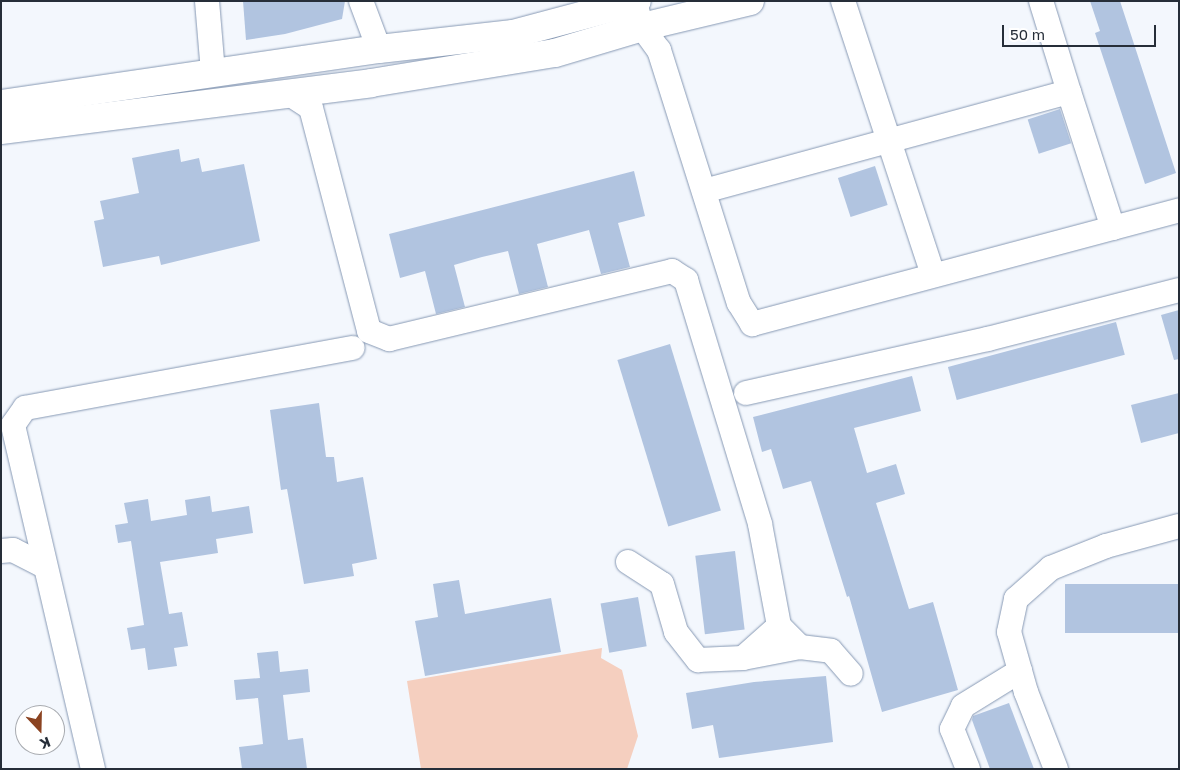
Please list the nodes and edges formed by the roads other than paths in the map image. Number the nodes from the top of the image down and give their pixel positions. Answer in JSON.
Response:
{"nodes":[{"id":1,"x":207,"y":1,"type":"edge"},
{"id":2,"x":361,"y":1,"type":"edge"},
{"id":3,"x":750,"y":1,"type":"edge"},
{"id":4,"x":843,"y":1,"type":"edge"},
{"id":5,"x":1041,"y":1,"type":"edge"},
{"id":6,"x":637,"y":8,"type":"edge"},
{"id":7,"x":379,"y":49,"type":"junction"},
{"id":8,"x":213,"y":73,"type":"junction"},
{"id":9,"x":1070,"y":92,"type":"junction"},
{"id":10,"x":288,"y":94,"type":"junction"},
{"id":11,"x":1,"y":104,"type":"edge"},
{"id":12,"x":1,"y":130,"type":"edge"},
{"id":13,"x":890,"y":143,"type":"junction"},
{"id":14,"x":704,"y":191,"type":"junction"},
{"id":15,"x":1179,"y":210,"type":"edge"},
{"id":16,"x":1113,"y":228,"type":"junction"},
{"id":17,"x":933,"y":275,"type":"junction"},
{"id":18,"x":1179,"y":290,"type":"edge"},
{"id":19,"x":370,"y":339,"type":"junction"},
{"id":20,"x":717,"y":385,"type":"junction"},
{"id":21,"x":746,"y":393,"type":"junction"},
{"id":22,"x":727,"y":417,"type":"junction"},
{"id":23,"x":1179,"y":526,"type":"edge"},
{"id":24,"x":36,"y":534,"type":"junction"},
{"id":25,"x":7,"y":551,"type":"edge"},
{"id":26,"x":628,"y":562,"type":"dead end"},
{"id":27,"x":43,"y":565,"type":"junction"},
{"id":28,"x":778,"y":626,"type":"junction"},
{"id":29,"x":800,"y":647,"type":"junction"},
{"id":30,"x":743,"y":658,"type":"junction"},
{"id":31,"x":1020,"y":671,"type":"junction"},
{"id":32,"x":851,"y":674,"type":"dead end"},
{"id":33,"x":93,"y":769,"type":"edge"},
{"id":34,"x":968,"y":769,"type":"edge"},
{"id":35,"x":1056,"y":769,"type":"edge"}],
"edges":[{"from":1,"to":8,"type":"street"},
{"from":2,"to":7,"type":"street"},
{"from":3,"to":6,"type":"main road"},
{"from":4,"to":13,"type":"street"},
{"from":5,"to":9,"type":"street"},
{"from":6,"to":7,"type":"main road"},
{"from":6,"to":10,"type":"main road"},
{"from":6,"to":14,"type":"street"},
{"from":7,"to":8,"type":"main road"},
{"from":8,"to":11,"type":"main road"},
{"from":9,"to":13,"type":"street"},
{"from":9,"to":16,"type":"street"},
{"from":10,"to":12,"type":"main road"},
{"from":10,"to":19,"type":"street"},
{"from":13,"to":14,"type":"street"},
{"from":13,"to":17,"type":"street"},
{"from":14,"to":17,"type":"street"},
{"from":15,"to":16,"type":"street"},
{"from":16,"to":17,"type":"street"},
{"from":18,"to":21,"type":"street"},
{"from":19,"to":20,"type":"street"},
{"from":19,"to":24,"type":"street"},
{"from":20,"to":21,"type":"street"},
{"from":20,"to":22,"type":"street"},
{"from":21,"to":22,"type":"street"},
{"from":22,"to":28,"type":"street"},
{"from":23,"to":31,"type":"street"},
{"from":24,"to":25,"type":"street"},
{"from":24,"to":27,"type":"street"},
{"from":25,"to":27,"type":"street"},
{"from":26,"to":30,"type":"street"},
{"from":27,"to":33,"type":"street"},
{"from":28,"to":29,"type":"street"},
{"from":28,"to":30,"type":"street"},
{"from":29,"to":30,"type":"street"},
{"from":29,"to":32,"type":"street"},
{"from":31,"to":34,"type":"street"},
{"from":31,"to":35,"type":"street"}]}
